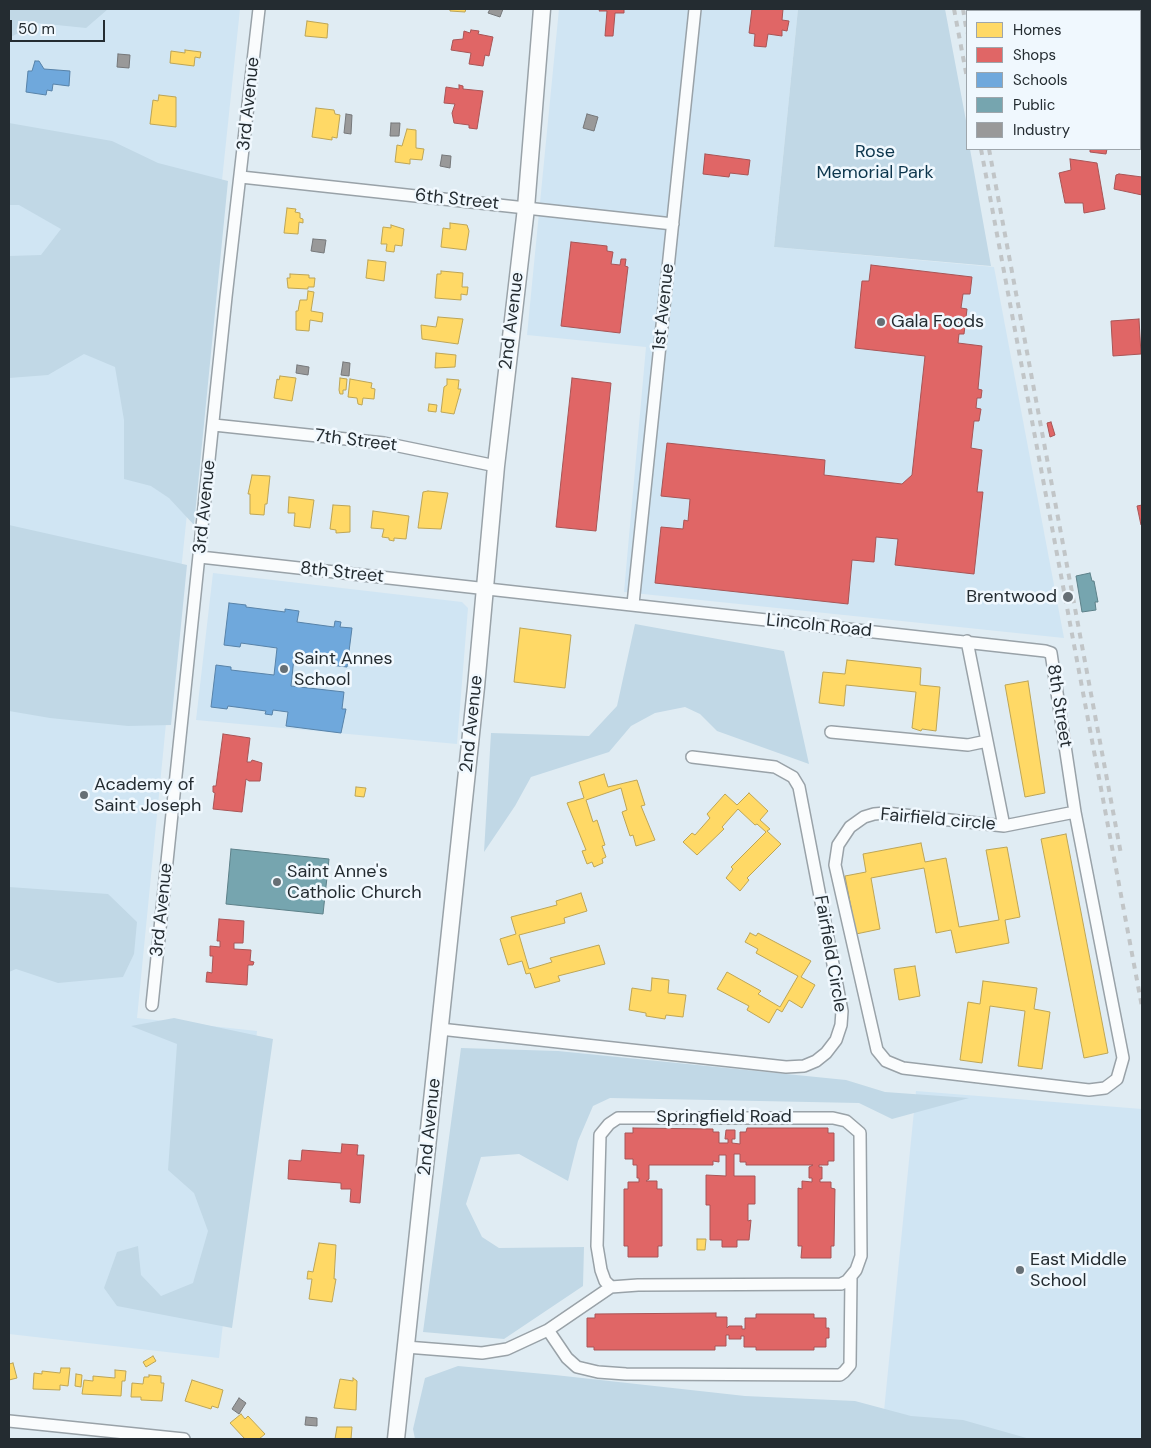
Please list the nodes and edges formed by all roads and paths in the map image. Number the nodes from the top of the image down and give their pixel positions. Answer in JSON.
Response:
{"nodes":[{"id":1,"x":259,"y":9,"type":"edge"},
{"id":2,"x":542,"y":9,"type":"edge"},
{"id":3,"x":695,"y":9,"type":"edge"},
{"id":4,"x":1136,"y":9,"type":"edge"},
{"id":5,"x":1142,"y":10,"type":"edge"},
{"id":6,"x":241,"y":177,"type":"junction"},
{"id":7,"x":526,"y":208,"type":"junction"},
{"id":8,"x":673,"y":224,"type":"junction"},
{"id":9,"x":214,"y":425,"type":"junction"},
{"id":10,"x":496,"y":466,"type":"junction"},
{"id":11,"x":200,"y":557,"type":"junction"},
{"id":12,"x":485,"y":588,"type":"junction"},
{"id":13,"x":634,"y":604,"type":"junction"},
{"id":14,"x":967,"y":641,"type":"junction"},
{"id":15,"x":831,"y":732,"type":"dead end"},
{"id":16,"x":987,"y":740,"type":"junction"},
{"id":17,"x":692,"y":757,"type":"dead end"},
{"id":18,"x":1075,"y":812,"type":"junction"},
{"id":19,"x":1004,"y":826,"type":"junction"},
{"id":20,"x":152,"y":1006,"type":"dead end"},
{"id":21,"x":440,"y":1029,"type":"junction"},
{"id":22,"x":851,"y":1276,"type":"junction"},
{"id":23,"x":611,"y":1288,"type":"junction"},
{"id":24,"x":548,"y":1330,"type":"junction"},
{"id":25,"x":406,"y":1347,"type":"junction"},
{"id":26,"x":9,"y":1421,"type":"edge"},
{"id":27,"x":184,"y":1439,"type":"edge"},
{"id":28,"x":396,"y":1439,"type":"edge"}],
"edges":[{"from":1,"to":6,"type":"street","name":"3rd Avenue"},
{"from":2,"to":7,"type":"street","name":"2nd Avenue"},
{"from":3,"to":8,"type":"street","name":"1st Avenue"},
{"from":4,"to":5,"type":"street"},
{"from":6,"to":7,"type":"street","name":"6th Street"},
{"from":6,"to":9,"type":"street","name":"3rd Avenue"},
{"from":7,"to":8,"type":"street","name":"6th Street"},
{"from":7,"to":10,"type":"street","name":"2nd Avenue"},
{"from":8,"to":13,"type":"street","name":"1st Avenue"},
{"from":9,"to":10,"type":"street","name":"7th Street"},
{"from":9,"to":11,"type":"street","name":"3rd Avenue"},
{"from":10,"to":12,"type":"street","name":"2nd Avenue"},
{"from":11,"to":12,"type":"street","name":"8th Street"},
{"from":11,"to":20,"type":"street","name":"3rd Avenue"},
{"from":12,"to":13,"type":"street","name":"Lincoln Road"},
{"from":12,"to":21,"type":"street","name":"2nd Avenue"},
{"from":13,"to":14,"type":"street","name":"Lincoln Road"},
{"from":14,"to":16,"type":"street"},
{"from":14,"to":18,"type":"street","name":"8th Street"},
{"from":15,"to":16,"type":"street"},
{"from":16,"to":19,"type":"street"},
{"from":17,"to":21,"type":"street","name":"Fairfield Circle"},
{"from":18,"to":19,"type":"street","name":"Fairfield circle"},
{"from":18,"to":19,"type":"street","name":"Fairfield circle"},
{"from":21,"to":25,"type":"street","name":"2nd Avenue"},
{"from":22,"to":23,"type":"street"},
{"from":22,"to":23,"type":"street","name":"Springfield Road"},
{"from":22,"to":24,"type":"street","name":"Springfield Road"},
{"from":23,"to":24,"type":"street"},
{"from":24,"to":25,"type":"street"},
{"from":25,"to":28,"type":"street","name":"2nd Avenue"},
{"from":26,"to":27,"type":"street"}]}
